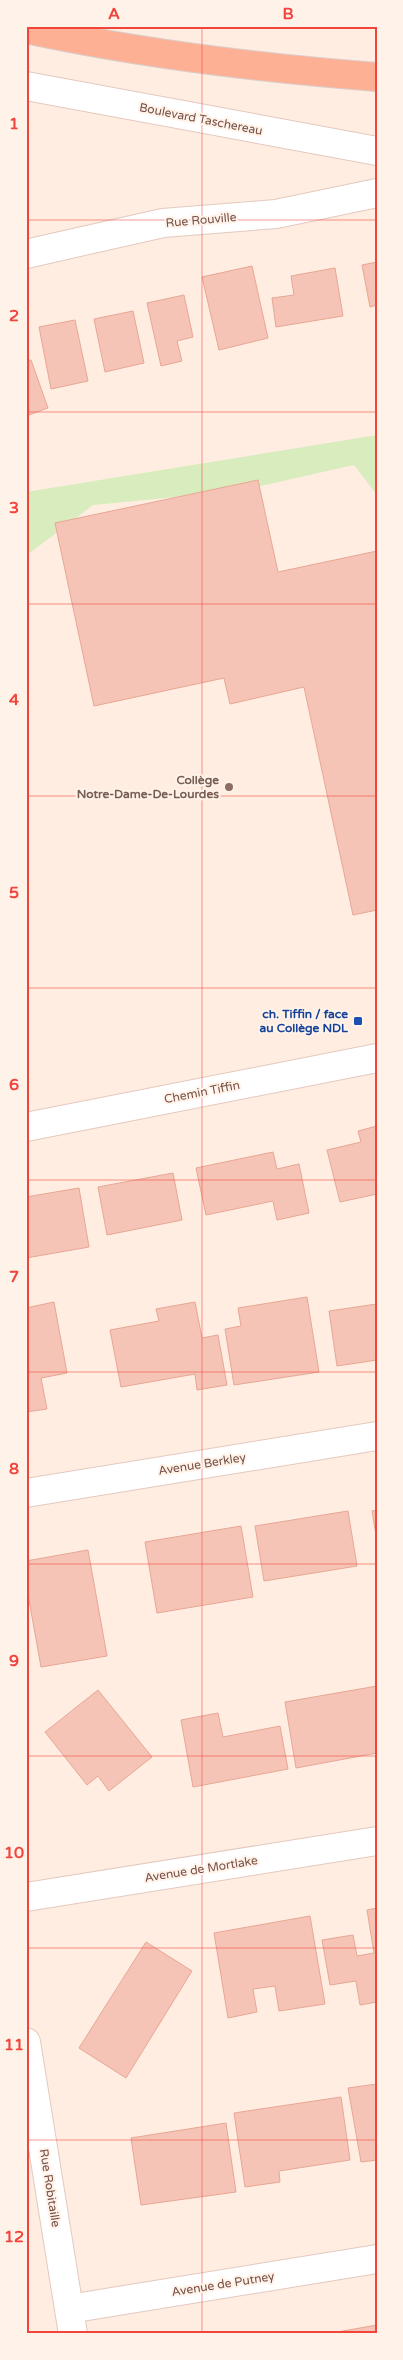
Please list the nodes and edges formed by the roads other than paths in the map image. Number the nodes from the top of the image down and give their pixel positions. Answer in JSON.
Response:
{"nodes":[{"id":1,"x":26,"y":29,"type":"edge"},
{"id":2,"x":322,"y":72,"type":"junction"},
{"id":3,"x":377,"y":76,"type":"edge"},
{"id":4,"x":26,"y":86,"type":"edge"},
{"id":5,"x":377,"y":97,"type":"edge"},
{"id":6,"x":377,"y":151,"type":"edge"},
{"id":7,"x":377,"y":193,"type":"edge"},
{"id":8,"x":26,"y":254,"type":"edge"},
{"id":9,"x":377,"y":1058,"type":"edge"},
{"id":10,"x":26,"y":1127,"type":"edge"},
{"id":11,"x":377,"y":1436,"type":"edge"},
{"id":12,"x":26,"y":1493,"type":"edge"},
{"id":13,"x":377,"y":1841,"type":"edge"},
{"id":14,"x":26,"y":1897,"type":"edge"},
{"id":15,"x":27,"y":2057,"type":"edge"},
{"id":16,"x":377,"y":2259,"type":"edge"},
{"id":17,"x":71,"y":2321,"type":"edge"}],
"edges":[{"from":1,"to":2,"type":"highway"},
{"from":2,"to":3,"type":"highway"},
{"from":2,"to":5,"type":"highway"},
{"from":4,"to":6,"type":"street","name":"Boulevard Taschereau"},
{"from":7,"to":8,"type":"street","name":"Rue Rouville"},
{"from":9,"to":10,"type":"street","name":"Chemin Tiffin"},
{"from":11,"to":12,"type":"street","name":"Avenue Berkley"},
{"from":13,"to":14,"type":"street","name":"Avenue de Mortlake"},
{"from":15,"to":17,"type":"street","name":"Rue Robitaille"},
{"from":16,"to":17,"type":"street","name":"Avenue de Putney"}]}
